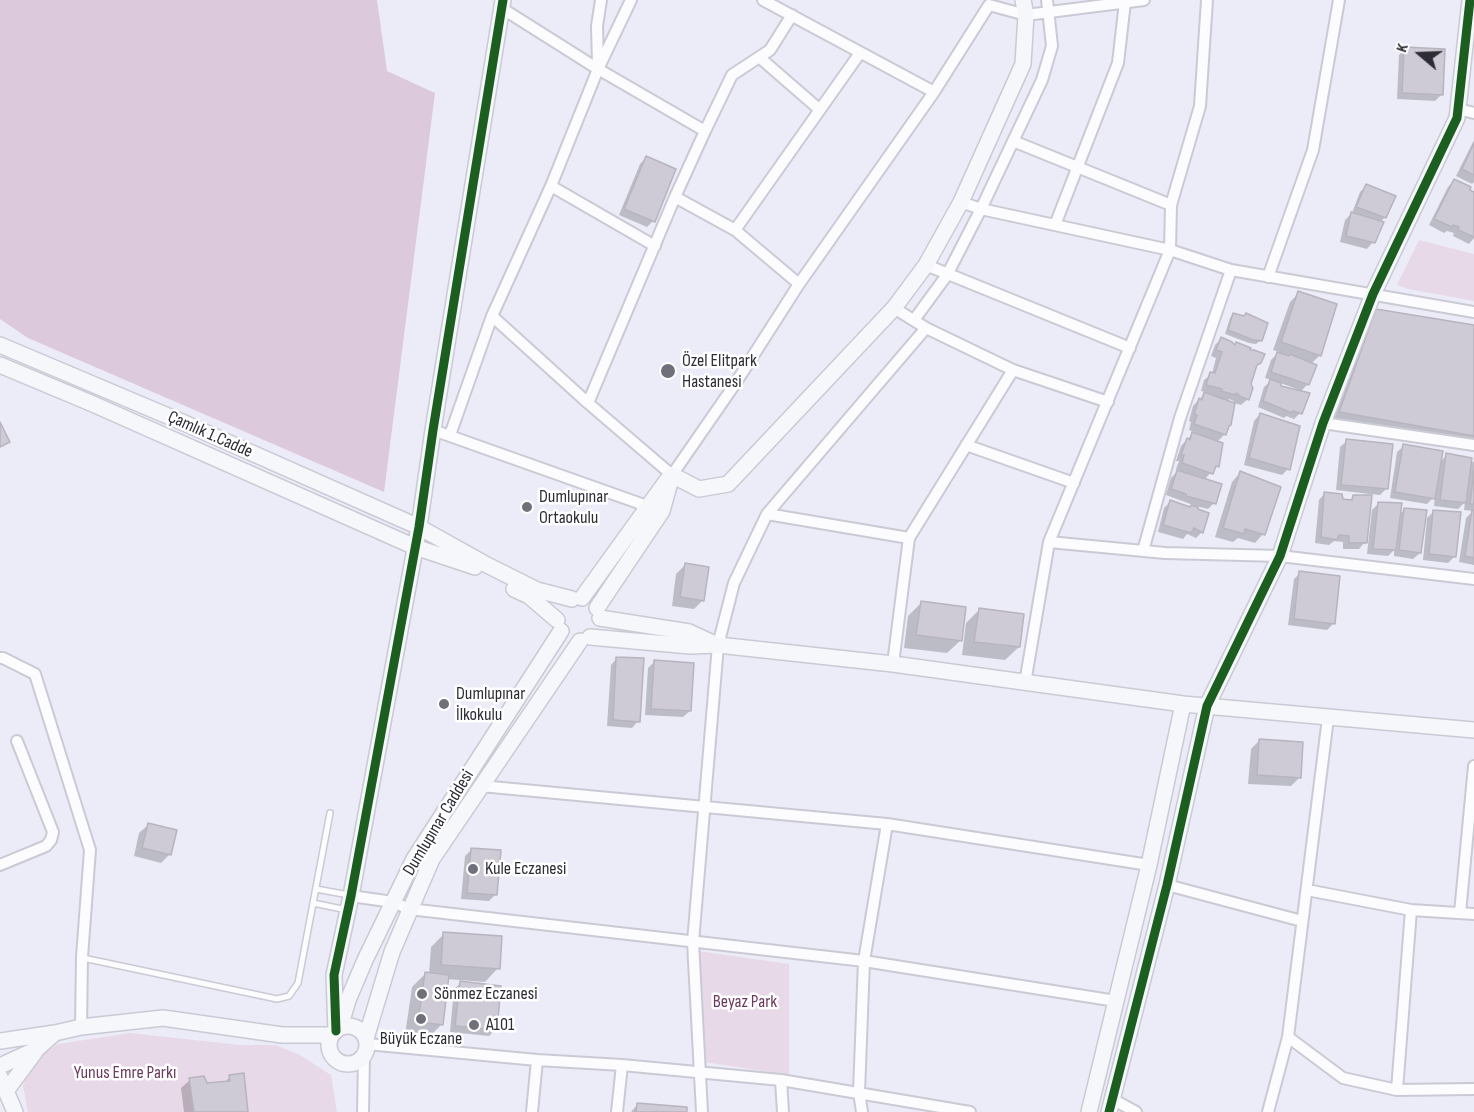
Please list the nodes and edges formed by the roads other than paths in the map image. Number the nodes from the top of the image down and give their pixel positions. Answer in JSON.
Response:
{"nodes":[{"id":1,"x":601,"y":0,"type":"edge"},
{"id":2,"x":631,"y":0,"type":"edge"},
{"id":3,"x":763,"y":0,"type":"edge"},
{"id":4,"x":1144,"y":0,"type":"edge"},
{"id":5,"x":1207,"y":0,"type":"edge"},
{"id":6,"x":1339,"y":0,"type":"edge"},
{"id":7,"x":1470,"y":0,"type":"edge"},
{"id":8,"x":984,"y":2,"type":"edge"},
{"id":9,"x":1125,"y":2,"type":"junction"},
{"id":10,"x":503,"y":5,"type":"edge"},
{"id":11,"x":1048,"y":5,"type":"edge"},
{"id":12,"x":1025,"y":7,"type":"edge"},
{"id":13,"x":792,"y":15,"type":"junction"},
{"id":14,"x":860,"y":53,"type":"junction"},
{"id":15,"x":759,"y":57,"type":"junction"},
{"id":16,"x":598,"y":69,"type":"junction"},
{"id":17,"x":934,"y":92,"type":"junction"},
{"id":18,"x":1458,"y":109,"type":"junction"},
{"id":19,"x":820,"y":110,"type":"junction"},
{"id":20,"x":1474,"y":113,"type":"edge"},
{"id":21,"x":705,"y":131,"type":"junction"},
{"id":22,"x":1013,"y":141,"type":"junction"},
{"id":23,"x":1078,"y":167,"type":"junction"},
{"id":24,"x":551,"y":186,"type":"junction"},
{"id":25,"x":675,"y":197,"type":"junction"},
{"id":26,"x":961,"y":202,"type":"junction"},
{"id":27,"x":1171,"y":205,"type":"junction"},
{"id":28,"x":981,"y":209,"type":"junction"},
{"id":29,"x":1055,"y":225,"type":"junction"},
{"id":30,"x":735,"y":230,"type":"junction"},
{"id":31,"x":655,"y":246,"type":"junction"},
{"id":32,"x":1170,"y":250,"type":"junction"},
{"id":33,"x":926,"y":265,"type":"junction"},
{"id":34,"x":1231,"y":270,"type":"junction"},
{"id":35,"x":947,"y":275,"type":"junction"},
{"id":36,"x":1268,"y":277,"type":"junction"},
{"id":37,"x":799,"y":284,"type":"junction"},
{"id":38,"x":1373,"y":294,"type":"junction"},
{"id":39,"x":894,"y":308,"type":"junction"},
{"id":40,"x":1474,"y":312,"type":"edge"},
{"id":41,"x":492,"y":316,"type":"junction"},
{"id":42,"x":914,"y":320,"type":"junction"},
{"id":43,"x":926,"y":328,"type":"junction"},
{"id":44,"x":0,"y":345,"type":"edge"},
{"id":45,"x":1130,"y":348,"type":"junction"},
{"id":46,"x":0,"y":365,"type":"edge"},
{"id":47,"x":1013,"y":370,"type":"junction"},
{"id":48,"x":66,"y":373,"type":"junction"},
{"id":49,"x":59,"y":390,"type":"junction"},
{"id":50,"x":1108,"y":402,"type":"junction"},
{"id":51,"x":588,"y":403,"type":"junction"},
{"id":52,"x":1323,"y":423,"type":"junction"},
{"id":53,"x":433,"y":430,"type":"junction"},
{"id":54,"x":450,"y":435,"type":"junction"},
{"id":55,"x":1474,"y":445,"type":"edge"},
{"id":56,"x":966,"y":446,"type":"junction"},
{"id":57,"x":672,"y":475,"type":"junction"},
{"id":58,"x":1074,"y":483,"type":"junction"},
{"id":59,"x":647,"y":506,"type":"junction"},
{"id":60,"x":767,"y":514,"type":"junction"},
{"id":61,"x":419,"y":527,"type":"junction"},
{"id":62,"x":909,"y":538,"type":"junction"},
{"id":63,"x":1049,"y":542,"type":"junction"},
{"id":64,"x":415,"y":547,"type":"junction"},
{"id":65,"x":1143,"y":551,"type":"junction"},
{"id":66,"x":1280,"y":556,"type":"junction"},
{"id":67,"x":1474,"y":579,"type":"edge"},
{"id":68,"x":577,"y":598,"type":"junction"},
{"id":69,"x":598,"y":613,"type":"junction"},
{"id":70,"x":559,"y":625,"type":"junction"},
{"id":71,"x":585,"y":639,"type":"junction"},
{"id":72,"x":718,"y":645,"type":"junction"},
{"id":73,"x":0,"y":658,"type":"edge"},
{"id":74,"x":893,"y":664,"type":"junction"},
{"id":75,"x":1025,"y":683,"type":"junction"},
{"id":76,"x":1183,"y":704,"type":"junction"},
{"id":77,"x":1207,"y":706,"type":"junction"},
{"id":78,"x":1328,"y":718,"type":"junction"},
{"id":79,"x":1474,"y":730,"type":"edge"},
{"id":80,"x":17,"y":741,"type":"dead end"},
{"id":81,"x":1474,"y":766,"type":"edge"},
{"id":82,"x":481,"y":786,"type":"junction"},
{"id":83,"x":704,"y":807,"type":"junction"},
{"id":84,"x":330,"y":813,"type":"dead end"},
{"id":85,"x":887,"y":824,"type":"junction"},
{"id":86,"x":0,"y":865,"type":"edge"},
{"id":87,"x":1149,"y":866,"type":"junction"},
{"id":88,"x":1167,"y":885,"type":"junction"},
{"id":89,"x":316,"y":889,"type":"junction"},
{"id":90,"x":1307,"y":890,"type":"junction"},
{"id":91,"x":393,"y":902,"type":"junction"},
{"id":92,"x":313,"y":903,"type":"junction"},
{"id":93,"x":349,"y":903,"type":"junction"},
{"id":94,"x":409,"y":909,"type":"junction"},
{"id":95,"x":1411,"y":910,"type":"junction"},
{"id":96,"x":1460,"y":913,"type":"junction"},
{"id":97,"x":1474,"y":914,"type":"edge"},
{"id":98,"x":1302,"y":921,"type":"junction"},
{"id":99,"x":693,"y":942,"type":"junction"},
{"id":100,"x":82,"y":957,"type":"junction"},
{"id":101,"x":864,"y":961,"type":"junction"},
{"id":102,"x":1116,"y":1001,"type":"junction"},
{"id":103,"x":81,"y":1027,"type":"junction"},
{"id":104,"x":336,"y":1031,"type":"junction"},
{"id":105,"x":55,"y":1033,"type":"junction"},
{"id":106,"x":282,"y":1035,"type":"junction"},
{"id":107,"x":1288,"y":1036,"type":"junction"},
{"id":108,"x":0,"y":1041,"type":"edge"},
{"id":109,"x":365,"y":1046,"type":"junction"},
{"id":110,"x":37,"y":1049,"type":"junction"},
{"id":111,"x":330,"y":1052,"type":"junction"},
{"id":112,"x":537,"y":1060,"type":"junction"},
{"id":113,"x":622,"y":1065,"type":"junction"},
{"id":114,"x":0,"y":1066,"type":"edge"},
{"id":115,"x":699,"y":1072,"type":"junction"},
{"id":116,"x":781,"y":1080,"type":"junction"},
{"id":117,"x":3,"y":1084,"type":"edge"},
{"id":118,"x":1474,"y":1089,"type":"edge"},
{"id":119,"x":1397,"y":1090,"type":"junction"},
{"id":120,"x":860,"y":1092,"type":"junction"},
{"id":121,"x":1110,"y":1106,"type":"edge"},
{"id":122,"x":15,"y":1112,"type":"edge"},
{"id":123,"x":363,"y":1112,"type":"edge"},
{"id":124,"x":532,"y":1112,"type":"edge"},
{"id":125,"x":617,"y":1112,"type":"edge"},
{"id":126,"x":702,"y":1112,"type":"edge"},
{"id":127,"x":783,"y":1112,"type":"edge"},
{"id":128,"x":862,"y":1112,"type":"edge"},
{"id":129,"x":970,"y":1112,"type":"edge"},
{"id":130,"x":1089,"y":1112,"type":"edge"},
{"id":131,"x":1136,"y":1112,"type":"edge"},
{"id":132,"x":1268,"y":1112,"type":"edge"}],
"edges":[{"from":1,"to":16,"type":"street"},
{"from":2,"to":16,"type":"street"},
{"from":3,"to":13,"type":"street"},
{"from":4,"to":9,"type":"street"},
{"from":5,"to":27,"type":"street"},
{"from":6,"to":36,"type":"street"},
{"from":7,"to":18,"type":"street"},
{"from":8,"to":12,"type":"street"},
{"from":8,"to":17,"type":"street"},
{"from":9,"to":11,"type":"street"},
{"from":9,"to":23,"type":"street"},
{"from":10,"to":16,"type":"street"},
{"from":10,"to":53,"type":"street"},
{"from":11,"to":12,"type":"street"},
{"from":11,"to":22,"type":"street"},
{"from":12,"to":26,"type":"street"},
{"from":13,"to":14,"type":"street"},
{"from":13,"to":15,"type":"street"},
{"from":14,"to":17,"type":"street"},
{"from":14,"to":19,"type":"street"},
{"from":15,"to":19,"type":"street"},
{"from":15,"to":21,"type":"street"},
{"from":16,"to":21,"type":"street"},
{"from":16,"to":24,"type":"street"},
{"from":17,"to":37,"type":"street"},
{"from":18,"to":20,"type":"street"},
{"from":18,"to":38,"type":"street"},
{"from":19,"to":30,"type":"street"},
{"from":21,"to":25,"type":"street"},
{"from":22,"to":23,"type":"street"},
{"from":22,"to":28,"type":"street"},
{"from":23,"to":27,"type":"street"},
{"from":23,"to":29,"type":"street"},
{"from":24,"to":31,"type":"street"},
{"from":24,"to":41,"type":"street"},
{"from":25,"to":30,"type":"street"},
{"from":25,"to":31,"type":"street"},
{"from":26,"to":28,"type":"street"},
{"from":26,"to":33,"type":"street"},
{"from":27,"to":32,"type":"street"},
{"from":28,"to":29,"type":"street"},
{"from":28,"to":35,"type":"street"},
{"from":29,"to":32,"type":"street"},
{"from":30,"to":37,"type":"street"},
{"from":31,"to":51,"type":"street"},
{"from":32,"to":34,"type":"street"},
{"from":32,"to":45,"type":"street"},
{"from":33,"to":35,"type":"street"},
{"from":33,"to":39,"type":"street"},
{"from":34,"to":36,"type":"street"},
{"from":34,"to":65,"type":"street"},
{"from":35,"to":42,"type":"street"},
{"from":35,"to":45,"type":"street"},
{"from":36,"to":38,"type":"street"},
{"from":37,"to":57,"type":"street"},
{"from":38,"to":40,"type":"street"},
{"from":38,"to":52,"type":"street"},
{"from":39,"to":42,"type":"street"},
{"from":39,"to":57,"type":"street"},
{"from":41,"to":51,"type":"street"},
{"from":41,"to":54,"type":"street"},
{"from":42,"to":43,"type":"street"},
{"from":43,"to":47,"type":"street"},
{"from":43,"to":60,"type":"street"},
{"from":44,"to":48,"type":"street","name":"Çamlık 1.Cadde"},
{"from":45,"to":50,"type":"street"},
{"from":46,"to":49,"type":"street"},
{"from":47,"to":50,"type":"street"},
{"from":47,"to":56,"type":"street"},
{"from":48,"to":49,"type":"lane"},
{"from":48,"to":61,"type":"street","name":"Çamlık 1.Cadde"},
{"from":49,"to":64,"type":"street"},
{"from":50,"to":58,"type":"street"},
{"from":51,"to":57,"type":"street"},
{"from":52,"to":55,"type":"street"},
{"from":52,"to":66,"type":"street"},
{"from":53,"to":54,"type":"street"},
{"from":53,"to":61,"type":"street"},
{"from":54,"to":59,"type":"street"},
{"from":56,"to":58,"type":"street"},
{"from":56,"to":62,"type":"street"},
{"from":57,"to":59,"type":"street"},
{"from":57,"to":69,"type":"street"},
{"from":58,"to":63,"type":"street"},
{"from":59,"to":68,"type":"street"},
{"from":60,"to":62,"type":"street"},
{"from":60,"to":72,"type":"street"},
{"from":61,"to":64,"type":"street"},
{"from":61,"to":68,"type":"street","name":"Çamlık 1.Cadde"},
{"from":62,"to":74,"type":"street"},
{"from":63,"to":65,"type":"street"},
{"from":63,"to":75,"type":"street"},
{"from":64,"to":70,"type":"street"},
{"from":64,"to":93,"type":"street"},
{"from":65,"to":66,"type":"street"},
{"from":66,"to":67,"type":"street"},
{"from":66,"to":77,"type":"street"},
{"from":68,"to":69,"type":"street"},
{"from":68,"to":70,"type":"street"},
{"from":69,"to":71,"type":"street"},
{"from":69,"to":72,"type":"street"},
{"from":70,"to":71,"type":"street"},
{"from":70,"to":91,"type":"street","name":"Dumlupınar Caddesi"},
{"from":71,"to":72,"type":"street"},
{"from":71,"to":82,"type":"street","name":"Dumlupınar Caddesi"},
{"from":72,"to":74,"type":"street"},
{"from":72,"to":83,"type":"street"},
{"from":73,"to":100,"type":"street"},
{"from":74,"to":75,"type":"street"},
{"from":75,"to":76,"type":"street"},
{"from":76,"to":77,"type":"street"},
{"from":76,"to":87,"type":"street"},
{"from":77,"to":78,"type":"street"},
{"from":77,"to":88,"type":"street"},
{"from":78,"to":79,"type":"street"},
{"from":78,"to":90,"type":"street"},
{"from":80,"to":86,"type":"street"},
{"from":81,"to":96,"type":"street"},
{"from":82,"to":83,"type":"street"},
{"from":82,"to":94,"type":"street","name":"Dumlupınar Caddesi"},
{"from":83,"to":85,"type":"street"},
{"from":83,"to":99,"type":"street"},
{"from":84,"to":89,"type":"lane"},
{"from":85,"to":87,"type":"street"},
{"from":85,"to":101,"type":"street"},
{"from":87,"to":102,"type":"street"},
{"from":88,"to":98,"type":"street"},
{"from":88,"to":121,"type":"street"},
{"from":89,"to":92,"type":"lane"},
{"from":89,"to":93,"type":"lane"},
{"from":90,"to":95,"type":"street"},
{"from":90,"to":98,"type":"street"},
{"from":91,"to":93,"type":"street"},
{"from":91,"to":94,"type":"street"},
{"from":91,"to":104,"type":"street","name":"Dumlupınar Caddesi"},
{"from":92,"to":93,"type":"lane"},
{"from":92,"to":100,"type":"lane"},
{"from":93,"to":104,"type":"street"},
{"from":94,"to":99,"type":"street"},
{"from":94,"to":109,"type":"street","name":"Dumlupınar Caddesi"},
{"from":95,"to":96,"type":"street"},
{"from":95,"to":119,"type":"street"},
{"from":96,"to":97,"type":"street"},
{"from":98,"to":107,"type":"street"},
{"from":99,"to":101,"type":"street"},
{"from":99,"to":115,"type":"street"},
{"from":100,"to":103,"type":"street"},
{"from":101,"to":102,"type":"street"},
{"from":101,"to":120,"type":"street"},
{"from":102,"to":130,"type":"street"},
{"from":103,"to":105,"type":"street"},
{"from":103,"to":106,"type":"street"},
{"from":104,"to":106,"type":"street"},
{"from":104,"to":109,"type":"street"},
{"from":104,"to":111,"type":"street"},
{"from":105,"to":108,"type":"street"},
{"from":105,"to":110,"type":"street"},
{"from":106,"to":111,"type":"street"},
{"from":107,"to":119,"type":"street"},
{"from":107,"to":132,"type":"street"},
{"from":109,"to":111,"type":"street"},
{"from":109,"to":112,"type":"street"},
{"from":109,"to":123,"type":"street"},
{"from":110,"to":114,"type":"street"},
{"from":110,"to":117,"type":"street"},
{"from":112,"to":113,"type":"street"},
{"from":112,"to":124,"type":"street"},
{"from":113,"to":115,"type":"street"},
{"from":113,"to":125,"type":"street"},
{"from":115,"to":116,"type":"street"},
{"from":115,"to":126,"type":"street"},
{"from":116,"to":120,"type":"street"},
{"from":116,"to":127,"type":"street"},
{"from":117,"to":122,"type":"street"},
{"from":118,"to":119,"type":"street"},
{"from":120,"to":128,"type":"street"},
{"from":120,"to":129,"type":"street"},
{"from":121,"to":131,"type":"street"}]}
